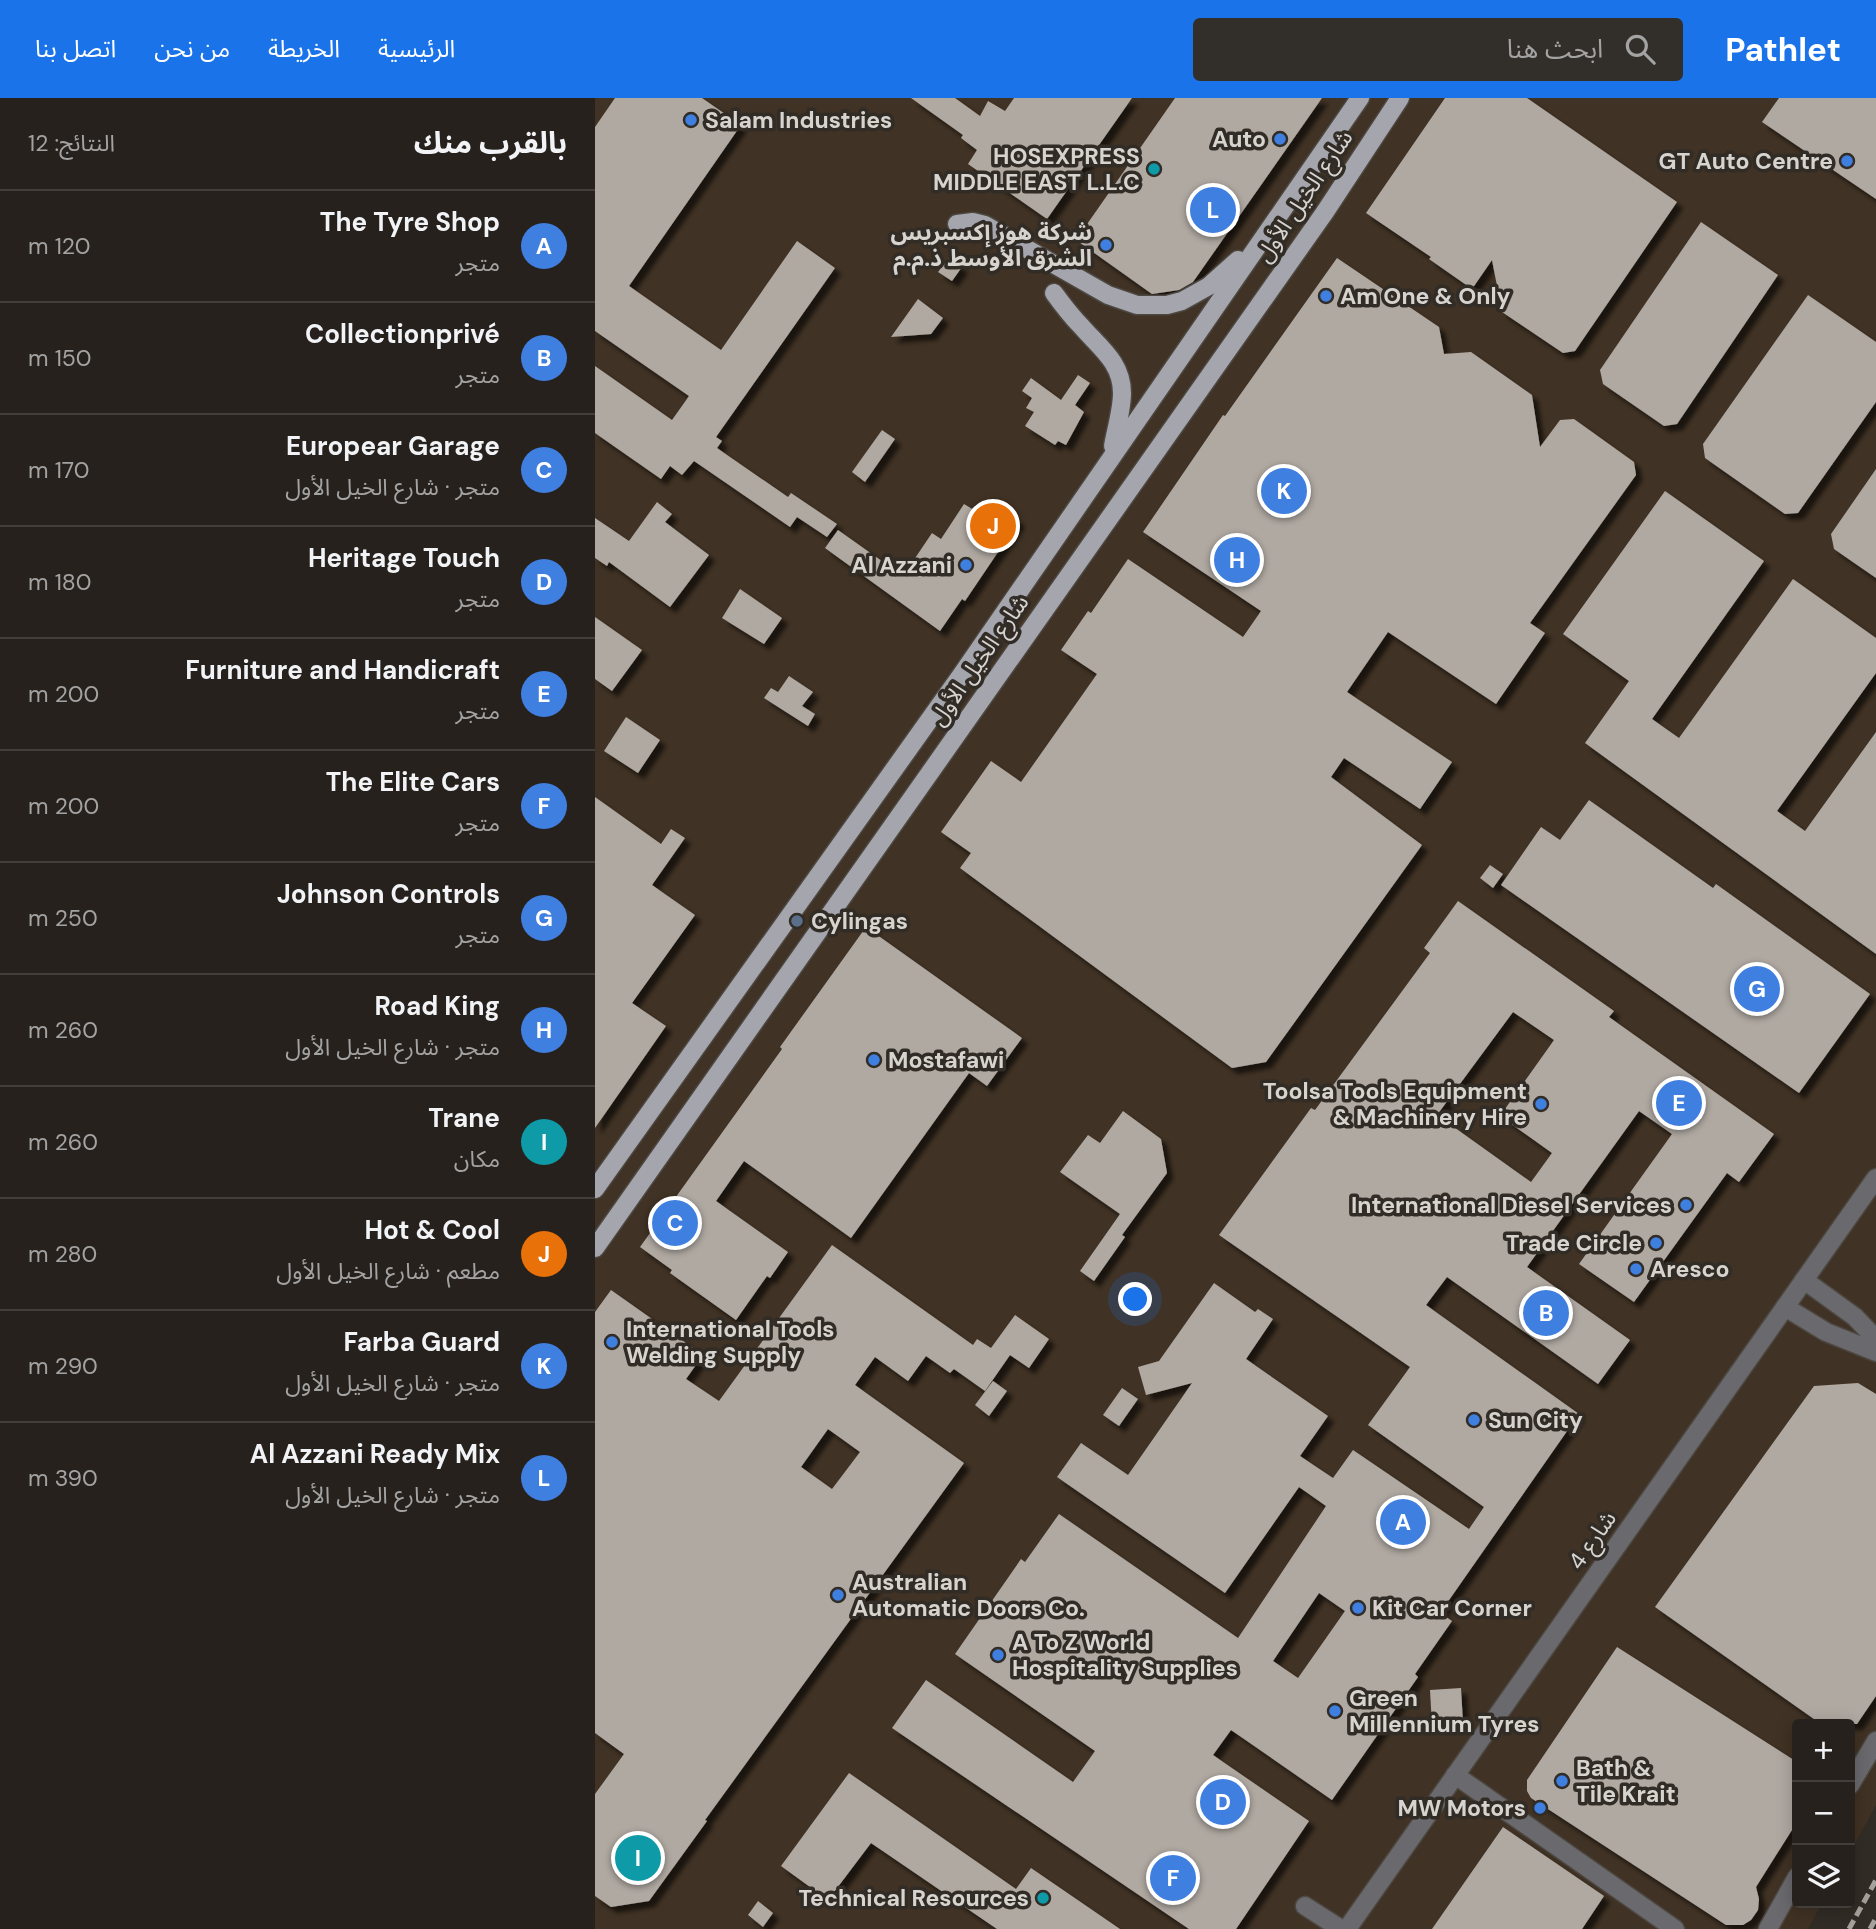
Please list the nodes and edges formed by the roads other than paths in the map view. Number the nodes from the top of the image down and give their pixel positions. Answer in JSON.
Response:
{"nodes":[{"id":1,"x":1360,"y":98,"type":"edge"},
{"id":2,"x":1400,"y":98,"type":"edge"},
{"id":3,"x":957,"y":224,"type":"dead end"},
{"id":4,"x":1261,"y":239,"type":"junction"},
{"id":5,"x":1054,"y":293,"type":"dead end"},
{"id":6,"x":1112,"y":454,"type":"junction"},
{"id":7,"x":1876,"y":1178,"type":"edge"},
{"id":8,"x":595,"y":1189,"type":"edge"},
{"id":9,"x":595,"y":1248,"type":"edge"},
{"id":10,"x":1804,"y":1280,"type":"junction"},
{"id":11,"x":1786,"y":1307,"type":"junction"},
{"id":12,"x":1876,"y":1339,"type":"edge"},
{"id":13,"x":1876,"y":1352,"type":"edge"},
{"id":14,"x":1876,"y":1741,"type":"edge"},
{"id":15,"x":1455,"y":1775,"type":"junction"},
{"id":16,"x":1852,"y":1782,"type":"edge"},
{"id":17,"x":1792,"y":1886,"type":"edge"},
{"id":18,"x":1305,"y":1906,"type":"dead end"},
{"id":19,"x":1341,"y":1929,"type":"edge"},
{"id":20,"x":1347,"y":1929,"type":"edge"},
{"id":21,"x":1675,"y":1929,"type":"edge"},
{"id":22,"x":1768,"y":1929,"type":"edge"}],
"edges":[{"from":1,"to":4,"type":"main road","name":"شارع الخيل الأول"},
{"from":2,"to":9,"type":"main road","name":"شارع الخيل الأول"},
{"from":3,"to":4,"type":"main road"},
{"from":4,"to":6,"type":"main road","name":"شارع الخيل الأول"},
{"from":5,"to":6,"type":"main road"},
{"from":6,"to":8,"type":"main road","name":"شارع الخيل الأول"},
{"from":7,"to":10,"type":"street","name":"شارع 4"},
{"from":10,"to":11,"type":"street","name":"شارع 4"},
{"from":10,"to":12,"type":"street"},
{"from":11,"to":13,"type":"street"},
{"from":11,"to":15,"type":"street","name":"شارع 4"},
{"from":14,"to":16,"type":"street"},
{"from":15,"to":20,"type":"street","name":"شارع 4"},
{"from":15,"to":21,"type":"street"},
{"from":17,"to":22,"type":"street"},
{"from":18,"to":19,"type":"street"}]}
